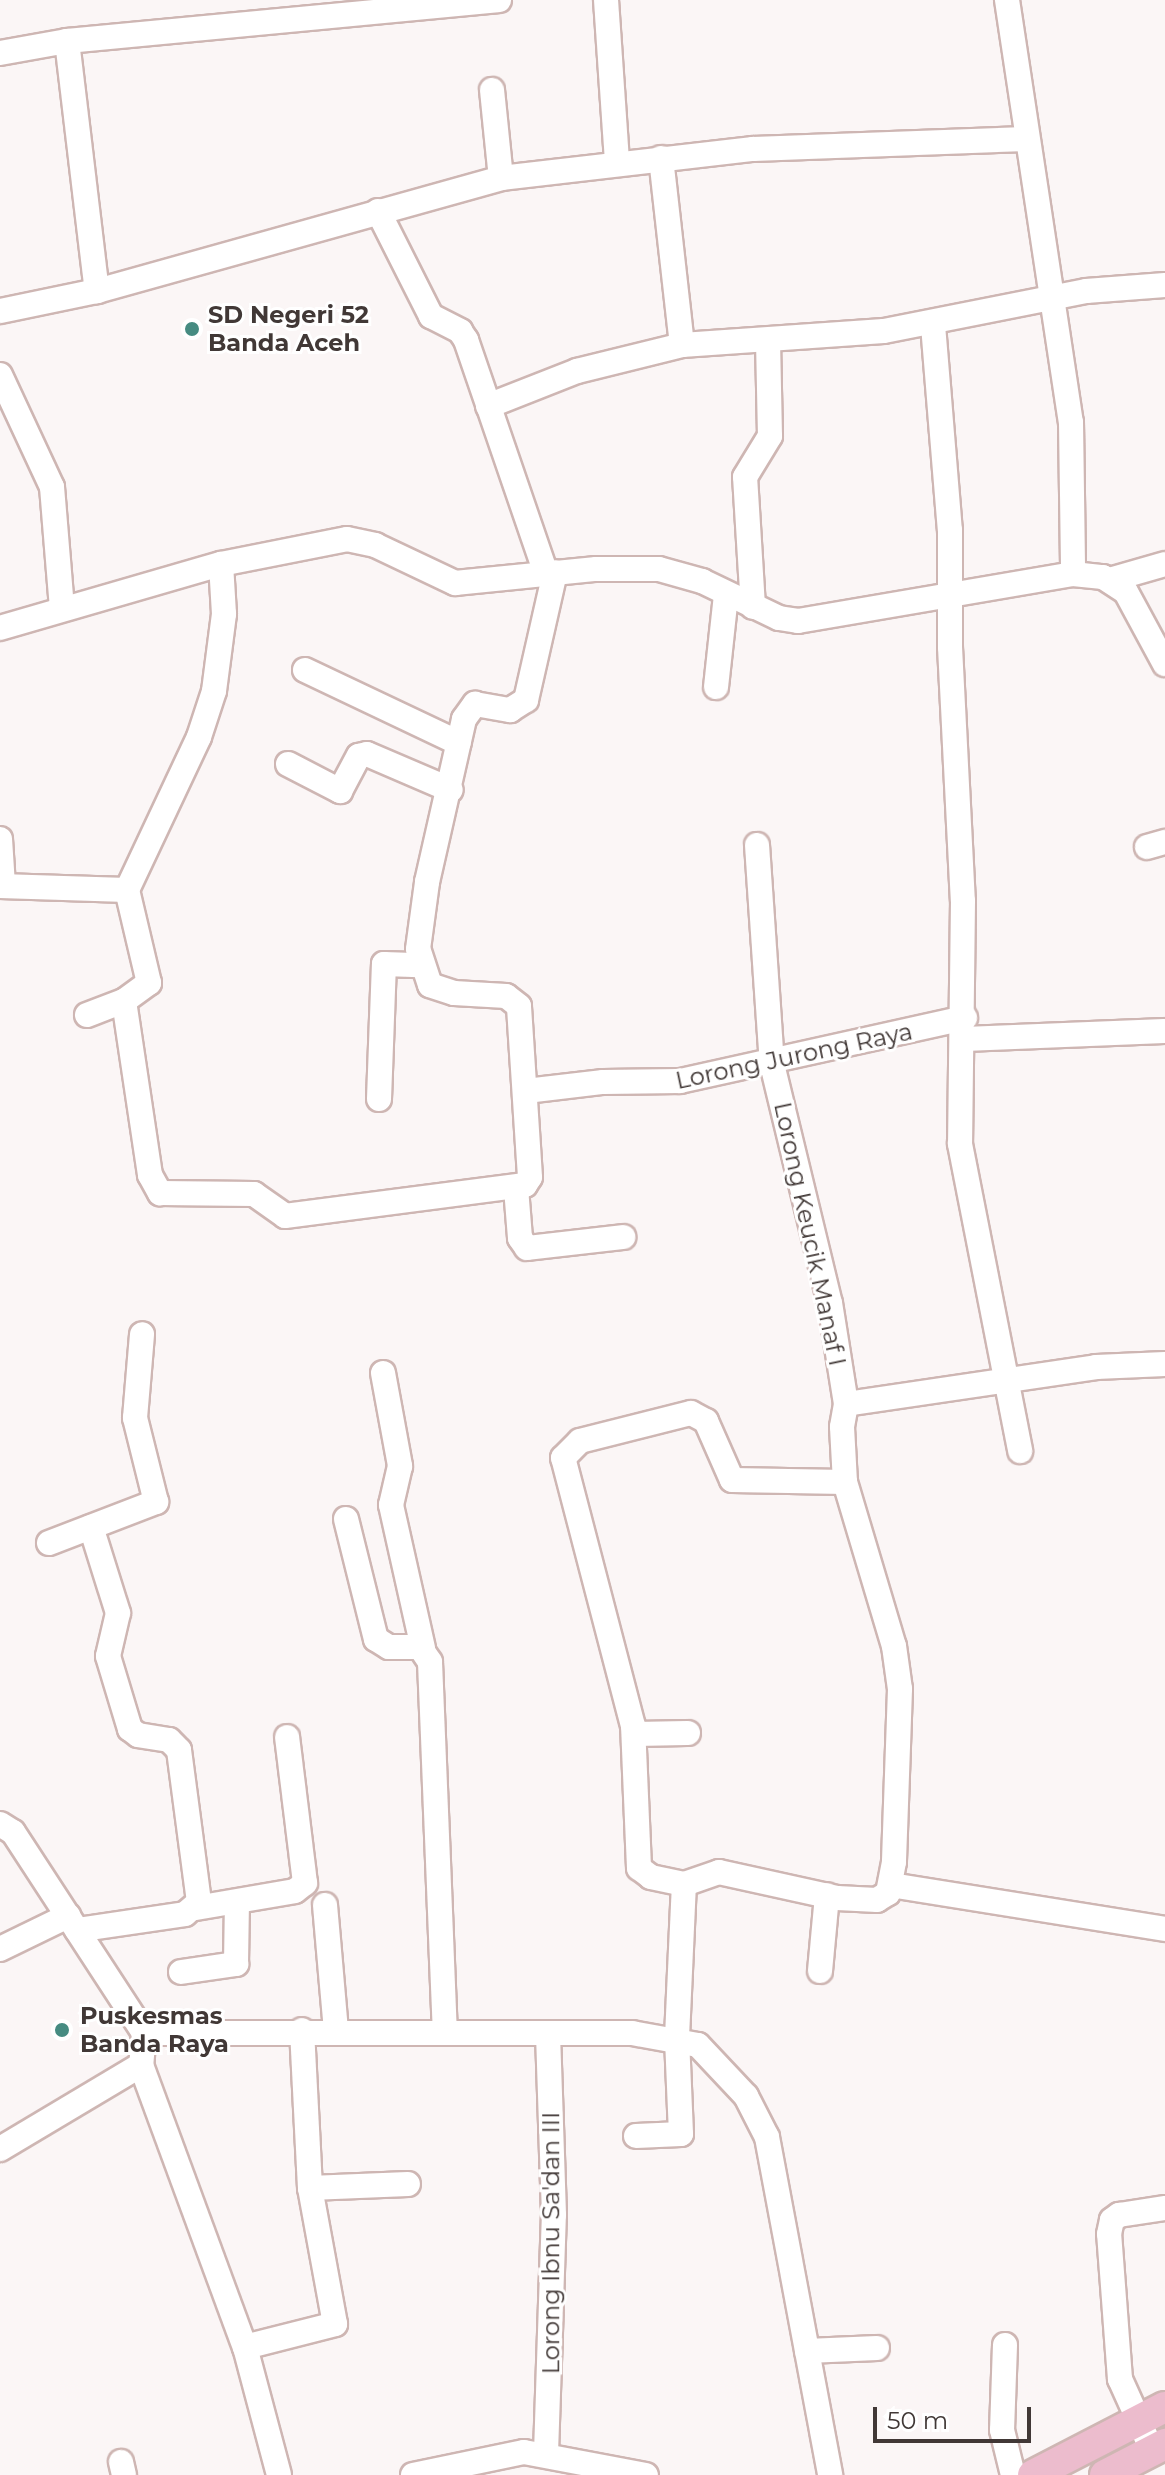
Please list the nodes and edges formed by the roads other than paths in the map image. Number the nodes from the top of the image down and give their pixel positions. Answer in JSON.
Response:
{"nodes":[{"id":1,"x":499,"y":0,"type":"edge"},
{"id":2,"x":606,"y":0,"type":"edge"},
{"id":3,"x":1007,"y":0,"type":"edge"},
{"id":4,"x":67,"y":41,"type":"junction"},
{"id":5,"x":0,"y":53,"type":"edge"},
{"id":6,"x":492,"y":90,"type":"dead end"},
{"id":7,"x":1026,"y":139,"type":"junction"},
{"id":8,"x":661,"y":158,"type":"junction"},
{"id":9,"x":617,"y":161,"type":"junction"},
{"id":10,"x":501,"y":178,"type":"junction"},
{"id":11,"x":378,"y":211,"type":"junction"},
{"id":12,"x":1165,"y":285,"type":"edge"},
{"id":13,"x":97,"y":291,"type":"junction"},
{"id":14,"x":1055,"y":296,"type":"junction"},
{"id":15,"x":0,"y":311,"type":"edge"},
{"id":16,"x":933,"y":325,"type":"junction"},
{"id":17,"x":768,"y":340,"type":"junction"},
{"id":18,"x":682,"y":345,"type":"junction"},
{"id":19,"x":0,"y":375,"type":"edge"},
{"id":20,"x":488,"y":406,"type":"junction"},
{"id":21,"x":221,"y":564,"type":"junction"},
{"id":22,"x":1165,"y":564,"type":"edge"},
{"id":23,"x":550,"y":573,"type":"junction"},
{"id":24,"x":1073,"y":574,"type":"junction"},
{"id":25,"x":1113,"y":579,"type":"junction"},
{"id":26,"x":950,"y":593,"type":"junction"},
{"id":27,"x":726,"y":595,"type":"junction"},
{"id":28,"x":753,"y":607,"type":"junction"},
{"id":29,"x":62,"y":609,"type":"junction"},
{"id":30,"x":0,"y":628,"type":"edge"},
{"id":31,"x":1165,"y":664,"type":"edge"},
{"id":32,"x":305,"y":670,"type":"dead end"},
{"id":33,"x":716,"y":687,"type":"dead end"},
{"id":34,"x":459,"y":743,"type":"junction"},
{"id":35,"x":288,"y":764,"type":"dead end"},
{"id":36,"x":451,"y":790,"type":"junction"},
{"id":37,"x":0,"y":839,"type":"edge"},
{"id":38,"x":757,"y":845,"type":"dead end"},
{"id":39,"x":1,"y":886,"type":"edge"},
{"id":40,"x":127,"y":890,"type":"junction"},
{"id":41,"x":420,"y":965,"type":"junction"},
{"id":42,"x":124,"y":1001,"type":"junction"},
{"id":43,"x":87,"y":1015,"type":"dead end"},
{"id":44,"x":964,"y":1029,"type":"junction"},
{"id":45,"x":1165,"y":1031,"type":"edge"},
{"id":46,"x":772,"y":1064,"type":"junction"},
{"id":47,"x":526,"y":1091,"type":"junction"},
{"id":48,"x":379,"y":1099,"type":"dead end"},
{"id":49,"x":516,"y":1188,"type":"junction"},
{"id":50,"x":623,"y":1237,"type":"dead end"},
{"id":51,"x":142,"y":1334,"type":"dead end"},
{"id":52,"x":1165,"y":1364,"type":"edge"},
{"id":53,"x":383,"y":1373,"type":"dead end"},
{"id":54,"x":1009,"y":1380,"type":"junction"},
{"id":55,"x":846,"y":1404,"type":"junction"},
{"id":56,"x":1020,"y":1451,"type":"dead end"},
{"id":57,"x":845,"y":1482,"type":"junction"},
{"id":58,"x":346,"y":1519,"type":"dead end"},
{"id":59,"x":91,"y":1527,"type":"junction"},
{"id":60,"x":49,"y":1543,"type":"dead end"},
{"id":61,"x":423,"y":1648,"type":"junction"},
{"id":62,"x":688,"y":1733,"type":"dead end"},
{"id":63,"x":634,"y":1734,"type":"junction"},
{"id":64,"x":287,"y":1737,"type":"dead end"},
{"id":65,"x":0,"y":1824,"type":"edge"},
{"id":66,"x":684,"y":1884,"type":"junction"},
{"id":67,"x":891,"y":1885,"type":"junction"},
{"id":68,"x":827,"y":1895,"type":"junction"},
{"id":69,"x":237,"y":1902,"type":"junction"},
{"id":70,"x":325,"y":1905,"type":"dead end"},
{"id":71,"x":196,"y":1908,"type":"junction"},
{"id":72,"x":73,"y":1923,"type":"junction"},
{"id":73,"x":1165,"y":1929,"type":"edge"},
{"id":74,"x":0,"y":1949,"type":"edge"},
{"id":75,"x":820,"y":1971,"type":"dead end"},
{"id":76,"x":181,"y":1972,"type":"dead end"},
{"id":77,"x":302,"y":2030,"type":"junction"},
{"id":78,"x":336,"y":2031,"type":"junction"},
{"id":79,"x":445,"y":2031,"type":"junction"},
{"id":80,"x":144,"y":2033,"type":"junction"},
{"id":81,"x":548,"y":2034,"type":"junction"},
{"id":82,"x":677,"y":2037,"type":"junction"},
{"id":83,"x":141,"y":2065,"type":"junction"},
{"id":84,"x":636,"y":2136,"type":"dead end"},
{"id":85,"x":0,"y":2149,"type":"edge"},
{"id":86,"x":408,"y":2184,"type":"dead end"},
{"id":87,"x":310,"y":2188,"type":"junction"},
{"id":88,"x":1165,"y":2208,"type":"edge"},
{"id":89,"x":1005,"y":2345,"type":"dead end"},
{"id":90,"x":245,"y":2347,"type":"junction"},
{"id":91,"x":877,"y":2348,"type":"dead end"},
{"id":92,"x":807,"y":2351,"type":"junction"},
{"id":93,"x":1165,"y":2407,"type":"edge"},
{"id":94,"x":1136,"y":2421,"type":"junction"},
{"id":95,"x":1158,"y":2447,"type":"edge"},
{"id":96,"x":546,"y":2453,"type":"junction"},
{"id":97,"x":421,"y":2474,"type":"edge"},
{"id":98,"x":279,"y":2475,"type":"edge"},
{"id":99,"x":646,"y":2475,"type":"edge"},
{"id":100,"x":830,"y":2475,"type":"edge"},
{"id":101,"x":1013,"y":2475,"type":"edge"},
{"id":102,"x":1033,"y":2475,"type":"edge"},
{"id":103,"x":1105,"y":2475,"type":"edge"}],
"edges":[{"from":1,"to":4,"type":"street"},
{"from":2,"to":9,"type":"street"},
{"from":3,"to":7,"type":"street"},
{"from":4,"to":5,"type":"street"},
{"from":4,"to":13,"type":"street"},
{"from":6,"to":10,"type":"street"},
{"from":7,"to":8,"type":"street"},
{"from":7,"to":14,"type":"street"},
{"from":8,"to":9,"type":"street"},
{"from":8,"to":18,"type":"street"},
{"from":9,"to":10,"type":"street"},
{"from":10,"to":11,"type":"street"},
{"from":11,"to":13,"type":"street"},
{"from":11,"to":20,"type":"street"},
{"from":12,"to":14,"type":"street"},
{"from":13,"to":15,"type":"street"},
{"from":14,"to":16,"type":"street"},
{"from":14,"to":24,"type":"street"},
{"from":16,"to":17,"type":"street"},
{"from":16,"to":26,"type":"street"},
{"from":17,"to":18,"type":"street"},
{"from":17,"to":28,"type":"street"},
{"from":18,"to":20,"type":"street"},
{"from":19,"to":29,"type":"street"},
{"from":20,"to":23,"type":"street"},
{"from":21,"to":23,"type":"street"},
{"from":21,"to":29,"type":"street"},
{"from":21,"to":40,"type":"street"},
{"from":22,"to":25,"type":"street"},
{"from":23,"to":27,"type":"street"},
{"from":23,"to":34,"type":"street"},
{"from":24,"to":25,"type":"street"},
{"from":24,"to":26,"type":"street"},
{"from":25,"to":31,"type":"street"},
{"from":26,"to":28,"type":"street"},
{"from":26,"to":44,"type":"street"},
{"from":27,"to":28,"type":"street"},
{"from":27,"to":33,"type":"street"},
{"from":29,"to":30,"type":"street"},
{"from":32,"to":34,"type":"street"},
{"from":34,"to":36,"type":"street"},
{"from":35,"to":36,"type":"street"},
{"from":36,"to":41,"type":"street"},
{"from":37,"to":39,"type":"street"},
{"from":38,"to":46,"type":"street","name":"Lorong Keucik Manaf I"},
{"from":39,"to":40,"type":"street"},
{"from":40,"to":42,"type":"street"},
{"from":41,"to":47,"type":"street"},
{"from":41,"to":48,"type":"street"},
{"from":42,"to":43,"type":"street"},
{"from":42,"to":49,"type":"street"},
{"from":44,"to":45,"type":"street","name":"Lorong Jurong Raya"},
{"from":44,"to":46,"type":"street","name":"Lorong Jurong Raya"},
{"from":44,"to":54,"type":"street"},
{"from":46,"to":47,"type":"street","name":"Lorong Jurong Raya"},
{"from":46,"to":55,"type":"street","name":"Lorong Keucik Manaf I"},
{"from":47,"to":49,"type":"street"},
{"from":49,"to":50,"type":"street"},
{"from":51,"to":59,"type":"street"},
{"from":52,"to":54,"type":"street"},
{"from":53,"to":61,"type":"street"},
{"from":54,"to":55,"type":"street"},
{"from":54,"to":56,"type":"street"},
{"from":55,"to":57,"type":"street","name":"Lorong Keucik Manaf I"},
{"from":57,"to":63,"type":"street"},
{"from":57,"to":67,"type":"street","name":"Lorong Keucik Manaf I"},
{"from":58,"to":61,"type":"street"},
{"from":59,"to":60,"type":"street"},
{"from":59,"to":71,"type":"street"},
{"from":61,"to":79,"type":"street"},
{"from":62,"to":63,"type":"street"},
{"from":63,"to":66,"type":"street"},
{"from":64,"to":69,"type":"street"},
{"from":65,"to":72,"type":"street"},
{"from":66,"to":68,"type":"street"},
{"from":66,"to":82,"type":"street"},
{"from":67,"to":68,"type":"street"},
{"from":67,"to":73,"type":"street"},
{"from":68,"to":75,"type":"street"},
{"from":69,"to":71,"type":"street"},
{"from":69,"to":76,"type":"street"},
{"from":70,"to":78,"type":"street"},
{"from":71,"to":72,"type":"street"},
{"from":72,"to":74,"type":"street"},
{"from":72,"to":80,"type":"street"},
{"from":77,"to":78,"type":"street"},
{"from":77,"to":80,"type":"street"},
{"from":77,"to":87,"type":"street"},
{"from":78,"to":79,"type":"street"},
{"from":79,"to":81,"type":"street"},
{"from":80,"to":83,"type":"street"},
{"from":81,"to":82,"type":"street"},
{"from":81,"to":96,"type":"street","name":"Lorong Ibnu Sa'dan III"},
{"from":82,"to":84,"type":"street"},
{"from":82,"to":92,"type":"street"},
{"from":83,"to":85,"type":"street"},
{"from":83,"to":90,"type":"street"},
{"from":86,"to":87,"type":"street"},
{"from":87,"to":90,"type":"street"},
{"from":88,"to":94,"type":"street"},
{"from":89,"to":101,"type":"street"},
{"from":90,"to":98,"type":"street"},
{"from":91,"to":92,"type":"street"},
{"from":92,"to":100,"type":"street"},
{"from":93,"to":94,"type":"main road"},
{"from":94,"to":95,"type":"street"},
{"from":94,"to":102,"type":"main road"},
{"from":95,"to":103,"type":"main road"},
{"from":96,"to":97,"type":"street"},
{"from":96,"to":99,"type":"street"}]}
